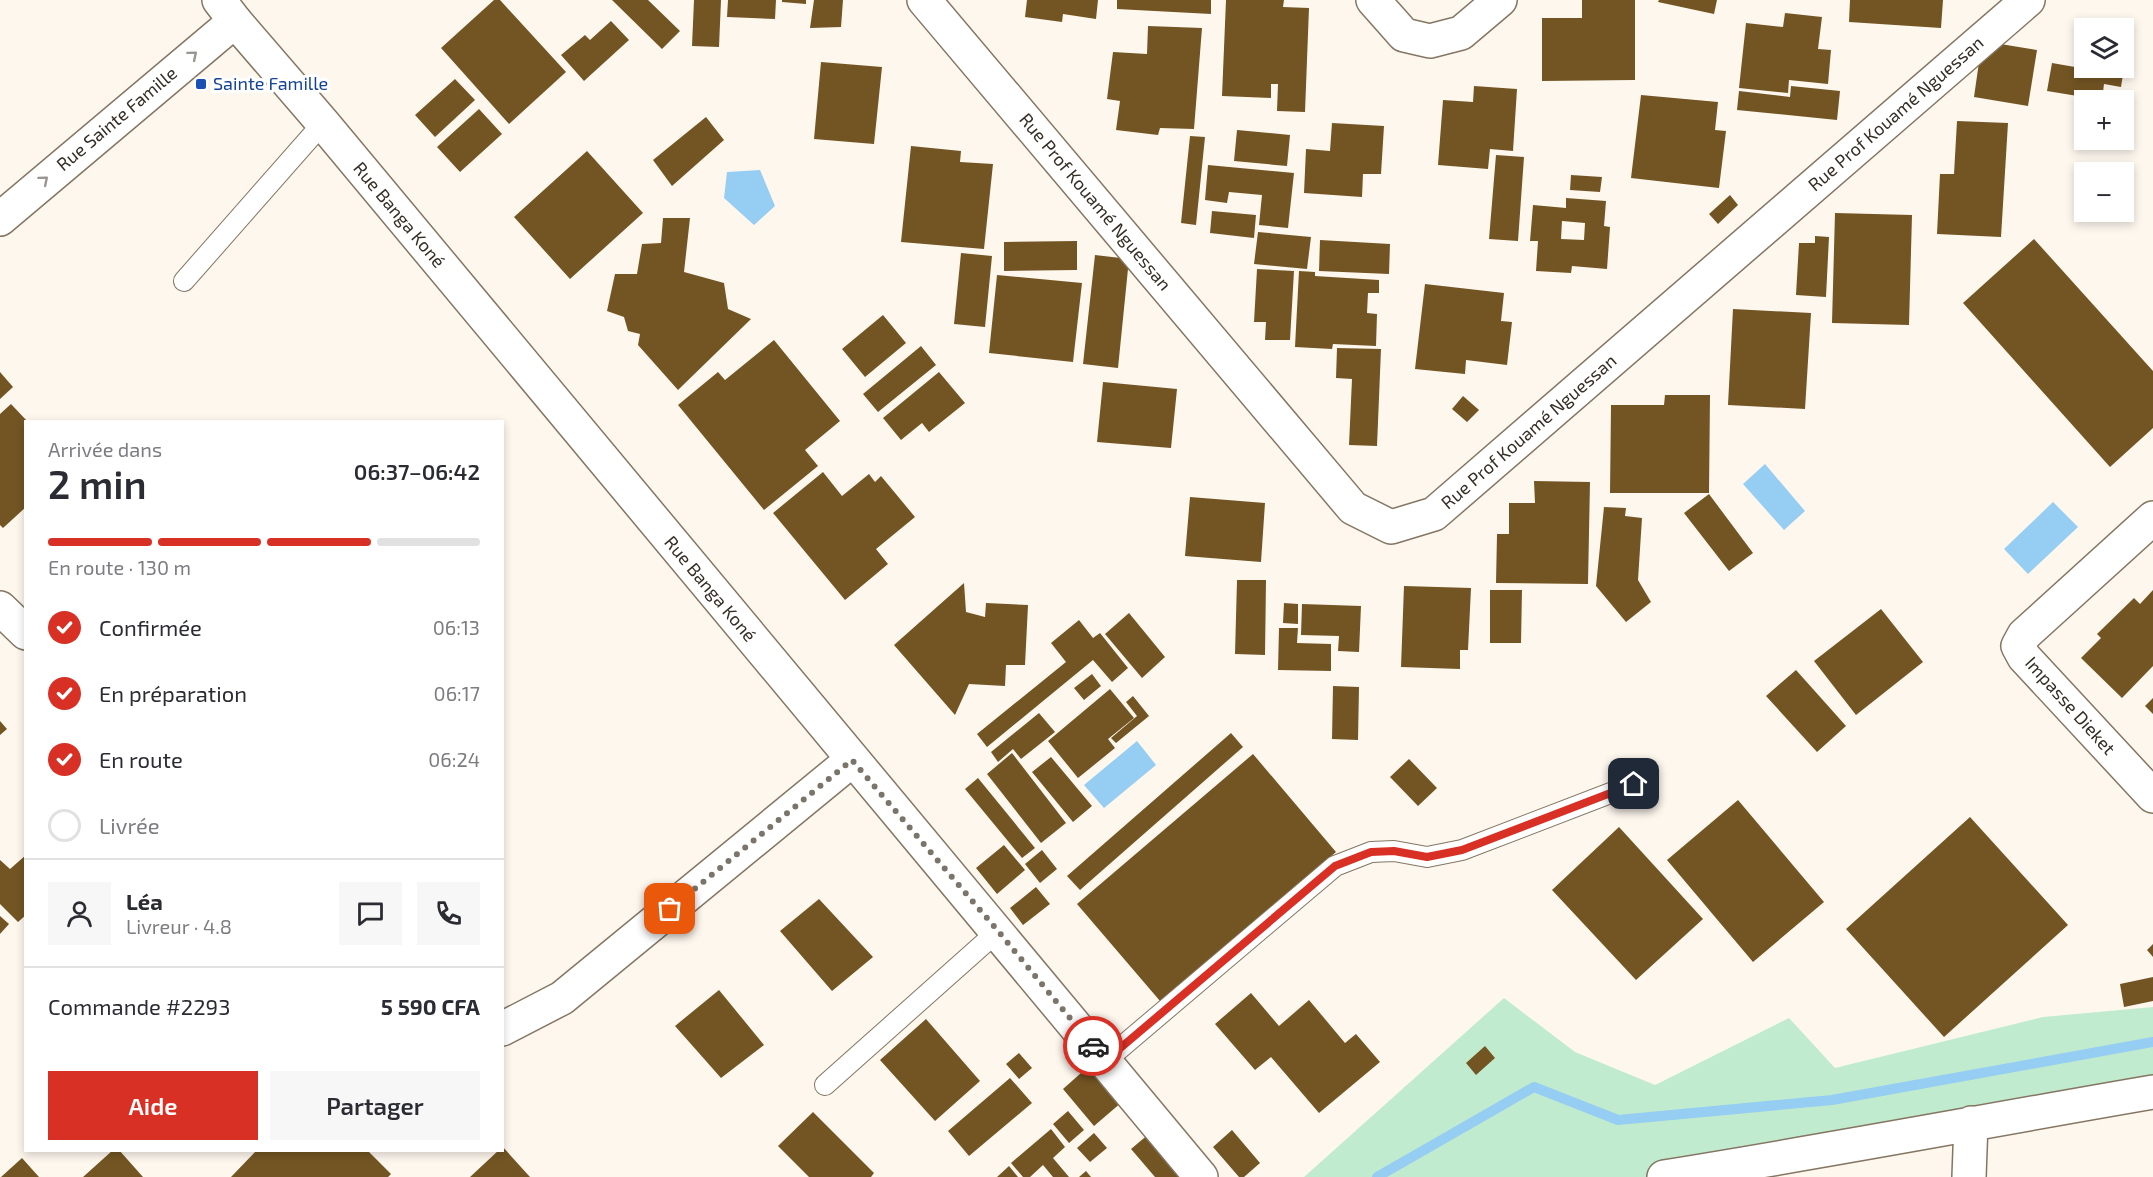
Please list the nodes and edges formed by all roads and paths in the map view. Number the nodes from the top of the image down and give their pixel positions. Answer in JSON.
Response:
{"nodes":[{"id":1,"x":924,"y":0,"type":"edge"},
{"id":2,"x":1373,"y":0,"type":"edge"},
{"id":3,"x":1500,"y":0,"type":"edge"},
{"id":4,"x":2028,"y":0,"type":"edge"},
{"id":5,"x":227,"y":10,"type":"edge"},
{"id":6,"x":323,"y":123,"type":"junction"},
{"id":7,"x":0,"y":219,"type":"edge"},
{"id":8,"x":184,"y":281,"type":"dead end"},
{"id":9,"x":2153,"y":518,"type":"edge"},
{"id":10,"x":0,"y":608,"type":"edge"},
{"id":11,"x":24,"y":631,"type":"edge"},
{"id":12,"x":852,"y":760,"type":"junction"},
{"id":13,"x":1634,"y":784,"type":"dead end"},
{"id":14,"x":2153,"y":796,"type":"edge"},
{"id":15,"x":998,"y":931,"type":"junction"},
{"id":16,"x":504,"y":1028,"type":"edge"},
{"id":17,"x":1105,"y":1061,"type":"junction"},
{"id":18,"x":825,"y":1085,"type":"dead end"},
{"id":19,"x":2153,"y":1092,"type":"edge"},
{"id":20,"x":1971,"y":1123,"type":"junction"},
{"id":21,"x":1202,"y":1177,"type":"edge"},
{"id":22,"x":1664,"y":1177,"type":"edge"},
{"id":23,"x":1969,"y":1177,"type":"edge"}],
"edges":[{"from":1,"to":4,"type":"street","name":"Rue Prof Kouamé Nguessan"},
{"from":2,"to":3,"type":"street"},
{"from":5,"to":6,"type":"street","name":"Rue Banga Koné"},
{"from":7,"to":5,"type":"street","name":"Rue Sainte Famille","one_way":true},
{"from":6,"to":8,"type":"lane"},
{"from":6,"to":12,"type":"street","name":"Rue Banga Koné"},
{"from":9,"to":14,"type":"street","name":"Impasse Dieket"},
{"from":10,"to":11,"type":"street"},
{"from":12,"to":15,"type":"street","name":"Rue Banga Koné"},
{"from":12,"to":16,"type":"street"},
{"from":13,"to":17,"type":"lane"},
{"from":15,"to":17,"type":"street","name":"Rue Banga Koné"},
{"from":15,"to":18,"type":"lane"},
{"from":17,"to":21,"type":"street","name":"Rue Banga Koné"},
{"from":19,"to":20,"type":"street"},
{"from":20,"to":22,"type":"street"},
{"from":20,"to":23,"type":"street"}]}
